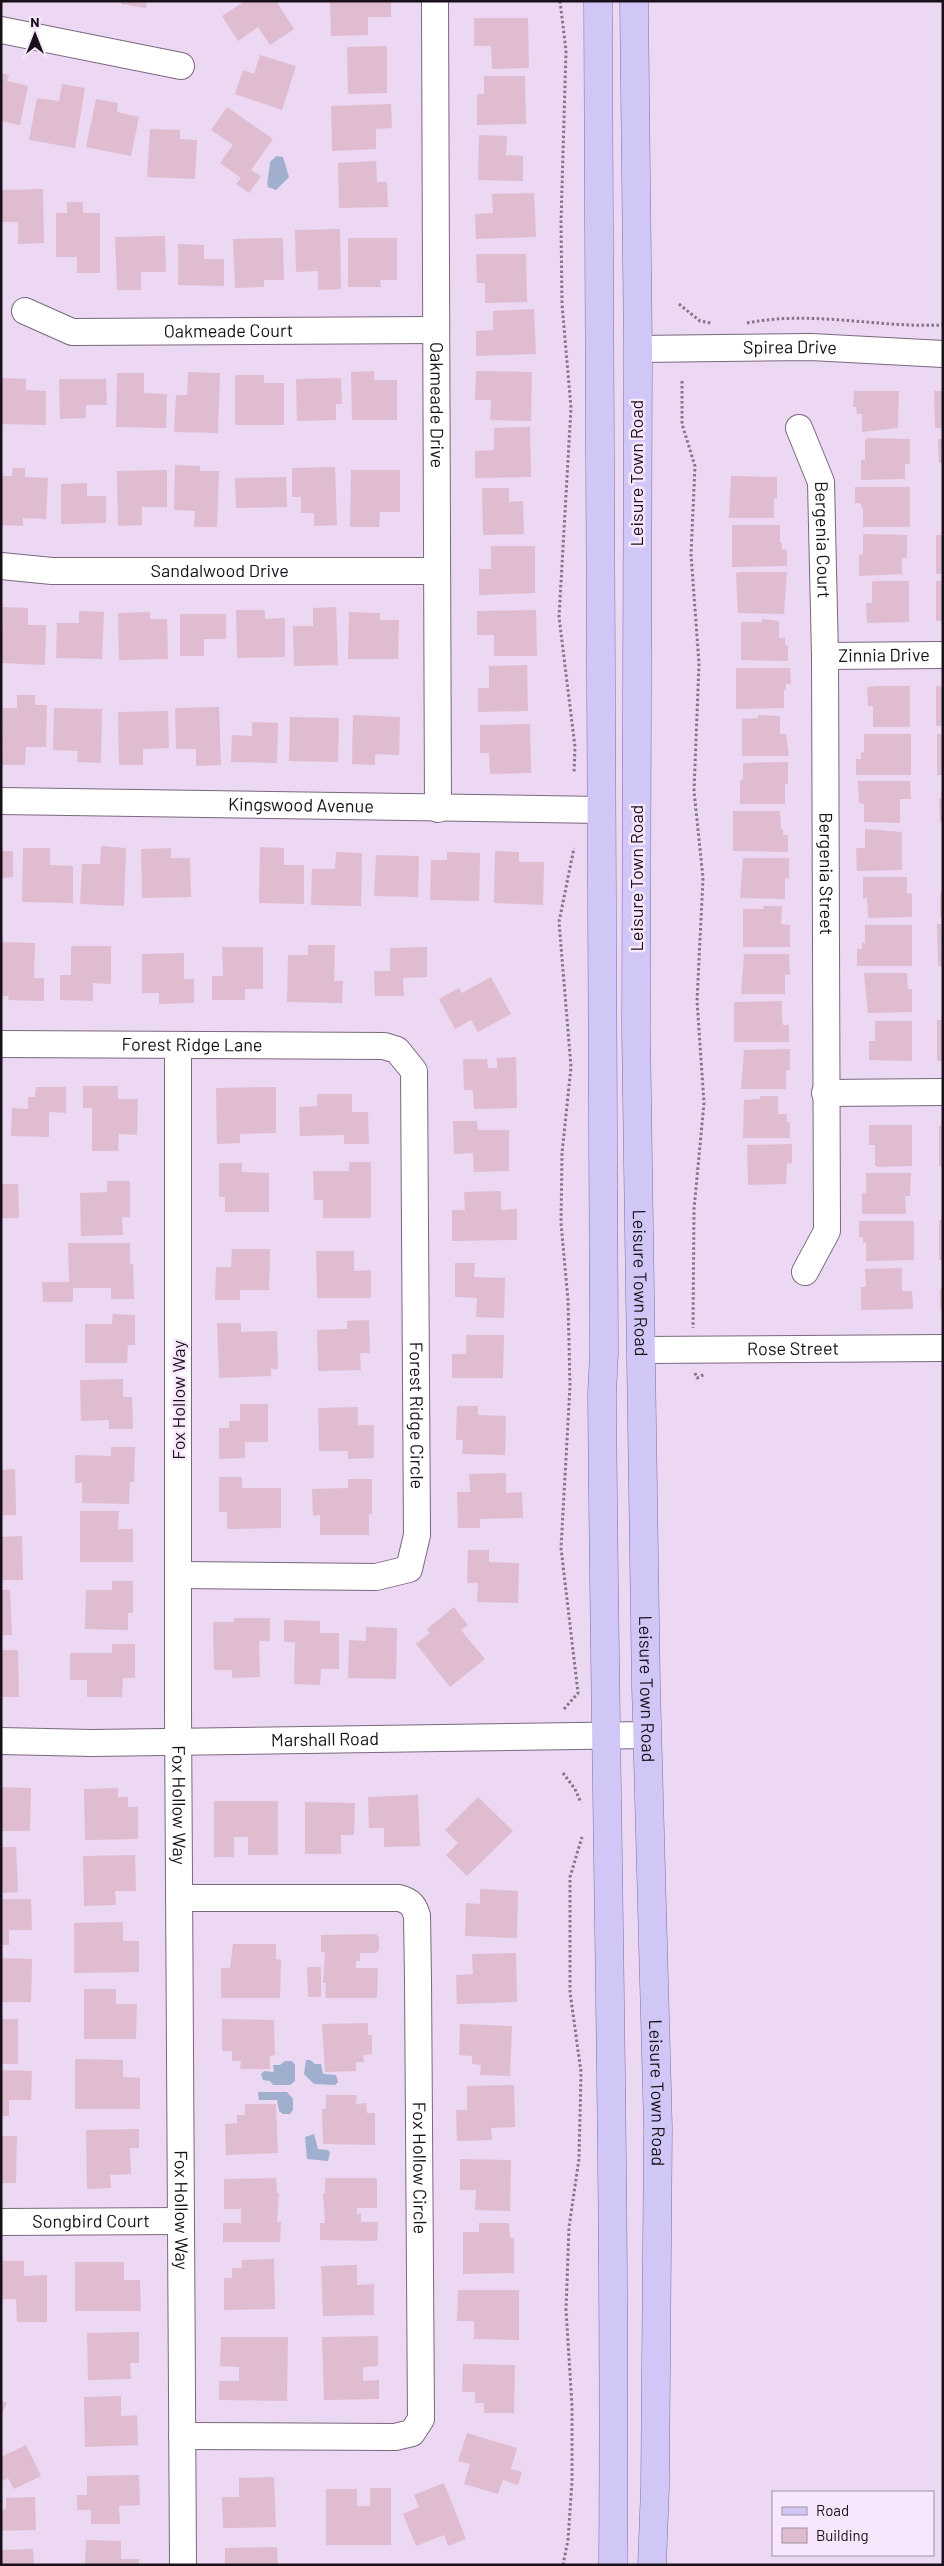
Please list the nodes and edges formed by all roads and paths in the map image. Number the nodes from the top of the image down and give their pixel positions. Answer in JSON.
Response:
{"nodes":[{"id":1,"x":435,"y":1,"type":"edge"},
{"id":2,"x":560,"y":1,"type":"edge"},
{"id":3,"x":598,"y":1,"type":"edge"},
{"id":4,"x":634,"y":1,"type":"edge"},
{"id":5,"x":1,"y":30,"type":"edge"},
{"id":6,"x":181,"y":66,"type":"dead end"},
{"id":7,"x":598,"y":90,"type":"junction"},
{"id":8,"x":679,"y":304,"type":"dead end"},
{"id":9,"x":25,"y":311,"type":"dead end"},
{"id":10,"x":686,"y":312,"type":"junction"},
{"id":11,"x":682,"y":317,"type":"dead end"},
{"id":12,"x":716,"y":324,"type":"dead end"},
{"id":13,"x":740,"y":324,"type":"dead end"},
{"id":14,"x":943,"y":325,"type":"edge"},
{"id":15,"x":436,"y":330,"type":"junction"},
{"id":16,"x":638,"y":349,"type":"junction"},
{"id":17,"x":943,"y":354,"type":"edge"},
{"id":18,"x":682,"y":381,"type":"dead end"},
{"id":19,"x":799,"y":428,"type":"dead end"},
{"id":20,"x":1,"y":566,"type":"edge"},
{"id":21,"x":437,"y":571,"type":"junction"},
{"id":22,"x":943,"y":655,"type":"edge"},
{"id":23,"x":825,"y":656,"type":"junction"},
{"id":24,"x":574,"y":772,"type":"dead end"},
{"id":25,"x":1,"y":801,"type":"edge"},
{"id":26,"x":438,"y":809,"type":"junction"},
{"id":27,"x":602,"y":810,"type":"junction"},
{"id":28,"x":574,"y":848,"type":"dead end"},
{"id":29,"x":636,"y":1032,"type":"junction"},
{"id":30,"x":1,"y":1044,"type":"edge"},
{"id":31,"x":178,"y":1046,"type":"junction"},
{"id":32,"x":384,"y":1046,"type":"joint"},
{"id":33,"x":825,"y":1092,"type":"junction"},
{"id":34,"x":943,"y":1092,"type":"edge"},
{"id":35,"x":805,"y":1272,"type":"dead end"},
{"id":36,"x":692,"y":1329,"type":"dead end"},
{"id":37,"x":943,"y":1348,"type":"edge"},
{"id":38,"x":643,"y":1350,"type":"junction"},
{"id":39,"x":179,"y":1575,"type":"junction"},
{"id":40,"x":564,"y":1709,"type":"dead end"},
{"id":41,"x":647,"y":1735,"type":"junction"},
{"id":42,"x":605,"y":1736,"type":"junction"},
{"id":43,"x":1,"y":1741,"type":"edge"},
{"id":44,"x":178,"y":1741,"type":"junction"},
{"id":45,"x":563,"y":1773,"type":"dead end"},
{"id":46,"x":581,"y":1810,"type":"dead end"},
{"id":47,"x":582,"y":1830,"type":"dead end"},
{"id":48,"x":180,"y":1898,"type":"junction"},
{"id":49,"x":180,"y":2221,"type":"junction"},
{"id":50,"x":1,"y":2222,"type":"edge"},
{"id":51,"x":182,"y":2436,"type":"junction"},
{"id":52,"x":183,"y":2565,"type":"edge"},
{"id":53,"x":563,"y":2565,"type":"edge"},
{"id":54,"x":613,"y":2565,"type":"edge"},
{"id":55,"x":652,"y":2565,"type":"edge"}],
"edges":[{"from":1,"to":15,"type":"street","name":"Oakmeade Drive"},
{"from":2,"to":24,"type":"path"},
{"from":3,"to":7,"type":"main road","name":"Leisure Town Road"},
{"from":4,"to":16,"type":"main road","name":"Leisure Town Road"},
{"from":5,"to":6,"type":"street"},
{"from":7,"to":16,"type":"main road"},
{"from":7,"to":27,"type":"main road","name":"Leisure Town Road"},
{"from":8,"to":10,"type":"path"},
{"from":9,"to":15,"type":"street","name":"Oakmeade Court"},
{"from":10,"to":11,"type":"path"},
{"from":10,"to":12,"type":"path"},
{"from":13,"to":14,"type":"path"},
{"from":15,"to":21,"type":"street","name":"Oakmeade Drive"},
{"from":16,"to":17,"type":"street","name":"Spirea Drive"},
{"from":16,"to":29,"type":"main road","name":"Leisure Town Road"},
{"from":18,"to":36,"type":"path"},
{"from":19,"to":23,"type":"street","name":"Bergenia Court"},
{"from":20,"to":21,"type":"street","name":"Sandalwood Drive"},
{"from":21,"to":26,"type":"street","name":"Oakmeade Drive"},
{"from":22,"to":23,"type":"street","name":"Zinnia Drive"},
{"from":23,"to":33,"type":"street","name":"Bergenia Street"},
{"from":25,"to":26,"type":"street","name":"Kingswood Avenue"},
{"from":26,"to":27,"type":"street","name":"Kingswood Avenue"},
{"from":27,"to":29,"type":"main road"},
{"from":27,"to":42,"type":"main road","name":"Leisure Town Road"},
{"from":28,"to":40,"type":"path"},
{"from":29,"to":38,"type":"main road","name":"Leisure Town Road"},
{"from":30,"to":31,"type":"street","name":"Forest Ridge Lane"},
{"from":31,"to":32,"type":"street","name":"Forest Ridge Lane"},
{"from":31,"to":39,"type":"street","name":"Fox Hollow Way"},
{"from":32,"to":39,"type":"street","name":"Forest Ridge Circle"},
{"from":33,"to":34,"type":"street"},
{"from":33,"to":35,"type":"street","name":"Bergenia Street"},
{"from":37,"to":38,"type":"street","name":"Rose Street"},
{"from":38,"to":41,"type":"main road","name":"Leisure Town Road"},
{"from":39,"to":44,"type":"street","name":"Fox Hollow Way"},
{"from":41,"to":42,"type":"street","name":"Marshall Road"},
{"from":41,"to":55,"type":"main road","name":"Leisure Town Road"},
{"from":42,"to":44,"type":"street","name":"Marshall Road"},
{"from":42,"to":54,"type":"main road","name":"Leisure Town Road"},
{"from":43,"to":44,"type":"street","name":"Marshall Road"},
{"from":44,"to":48,"type":"street","name":"Fox Hollow Way"},
{"from":45,"to":46,"type":"path"},
{"from":47,"to":53,"type":"path"},
{"from":48,"to":49,"type":"street","name":"Fox Hollow Way"},
{"from":48,"to":51,"type":"street","name":"Fox Hollow Circle"},
{"from":49,"to":50,"type":"street","name":"Songbird Court"},
{"from":49,"to":51,"type":"street","name":"Fox Hollow Way"},
{"from":51,"to":52,"type":"street","name":"Fox Hollow Way"}]}
